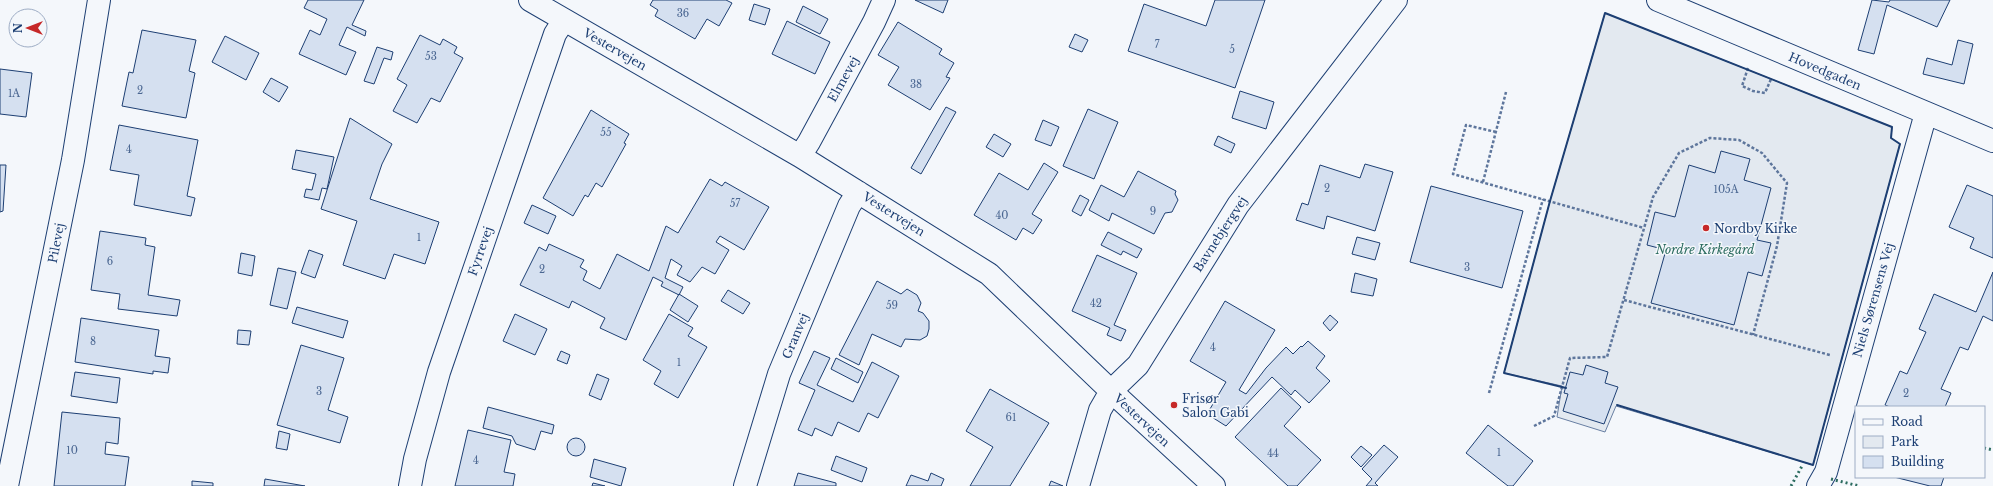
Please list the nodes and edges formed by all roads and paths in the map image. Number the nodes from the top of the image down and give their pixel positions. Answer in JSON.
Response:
{"nodes":[{"id":1,"x":99,"y":0,"type":"edge"},
{"id":2,"x":530,"y":0,"type":"edge"},
{"id":3,"x":884,"y":0,"type":"edge"},
{"id":4,"x":1396,"y":0,"type":"edge"},
{"id":5,"x":1658,"y":0,"type":"edge"},
{"id":6,"x":564,"y":20,"type":"junction"},
{"id":7,"x":1747,"y":70,"type":"dead end"},
{"id":8,"x":1771,"y":79,"type":"dead end"},
{"id":9,"x":1506,"y":92,"type":"dead end"},
{"id":10,"x":1926,"y":114,"type":"junction"},
{"id":11,"x":1496,"y":132,"type":"junction"},
{"id":12,"x":1993,"y":141,"type":"edge"},
{"id":13,"x":800,"y":156,"type":"junction"},
{"id":14,"x":1483,"y":182,"type":"junction"},
{"id":15,"x":858,"y":192,"type":"junction"},
{"id":16,"x":1543,"y":199,"type":"junction"},
{"id":17,"x":1644,"y":228,"type":"junction"},
{"id":18,"x":1624,"y":300,"type":"junction"},
{"id":19,"x":1752,"y":335,"type":"junction"},
{"id":20,"x":1835,"y":357,"type":"dead end"},
{"id":21,"x":1111,"y":392,"type":"junction"},
{"id":22,"x":1489,"y":393,"type":"dead end"},
{"id":23,"x":1534,"y":426,"type":"dead end"},
{"id":24,"x":7,"y":486,"type":"edge"},
{"id":25,"x":410,"y":486,"type":"edge"},
{"id":26,"x":745,"y":486,"type":"edge"},
{"id":27,"x":1078,"y":486,"type":"edge"},
{"id":28,"x":1214,"y":486,"type":"edge"},
{"id":29,"x":1818,"y":486,"type":"edge"}],
"edges":[{"from":1,"to":24,"type":"street","name":"Pilevej"},
{"from":2,"to":6,"type":"street","name":"Vestervejen"},
{"from":3,"to":13,"type":"street","name":"Elmevej"},
{"from":4,"to":21,"type":"street","name":"Bavnebjergvej"},
{"from":5,"to":10,"type":"street","name":"Hovedgaden"},
{"from":6,"to":13,"type":"street","name":"Vestervejen"},
{"from":6,"to":25,"type":"street","name":"Fyrrevej"},
{"from":7,"to":8,"type":"path"},
{"from":9,"to":11,"type":"path"},
{"from":10,"to":12,"type":"street","name":"Hovedgaden"},
{"from":10,"to":29,"type":"street","name":"Niels Sørensens Vej"},
{"from":11,"to":14,"type":"path"},
{"from":11,"to":14,"type":"path"},
{"from":13,"to":15,"type":"street","name":"Vestervejen"},
{"from":14,"to":16,"type":"path"},
{"from":15,"to":21,"type":"street","name":"Vestervejen"},
{"from":15,"to":26,"type":"street","name":"Granvej"},
{"from":16,"to":17,"type":"path"},
{"from":16,"to":22,"type":"path"},
{"from":17,"to":18,"type":"path"},
{"from":17,"to":19,"type":"path"},
{"from":18,"to":19,"type":"path"},
{"from":18,"to":23,"type":"path"},
{"from":19,"to":20,"type":"path"},
{"from":21,"to":27,"type":"street","name":"Bavnebjergvej"},
{"from":21,"to":28,"type":"street","name":"Vestervejen"}]}
